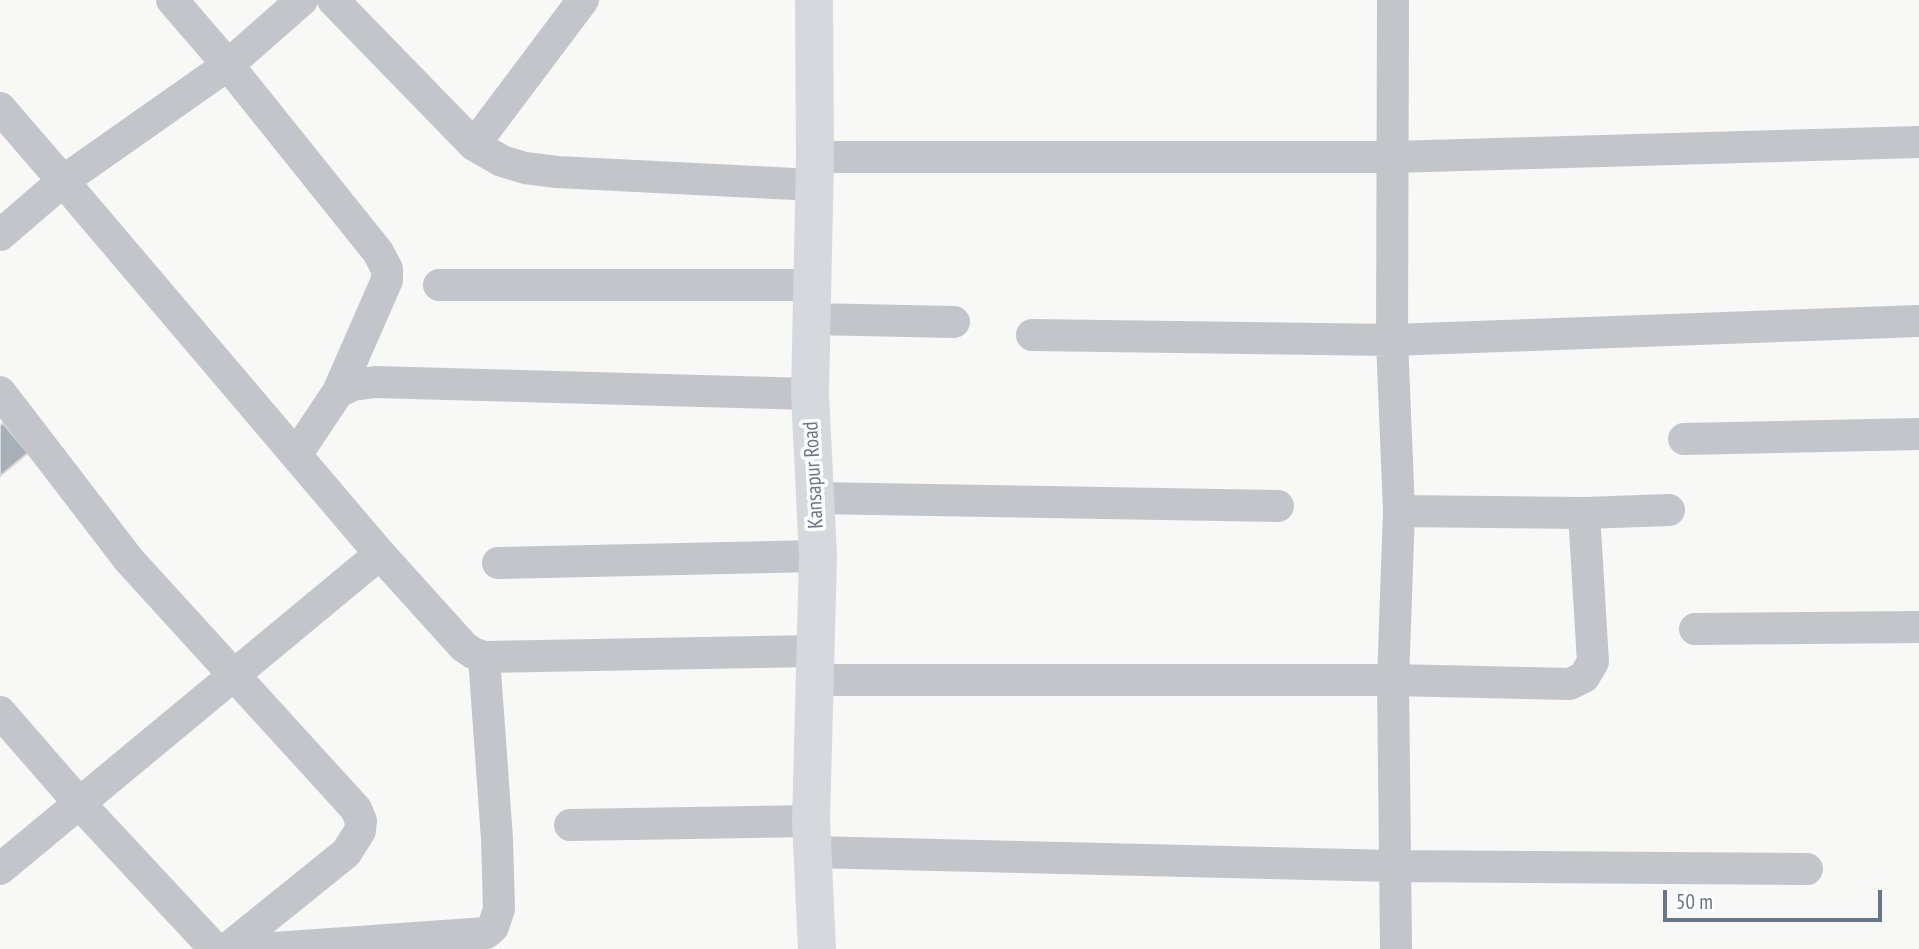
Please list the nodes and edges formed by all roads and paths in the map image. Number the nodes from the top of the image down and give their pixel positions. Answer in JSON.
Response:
{"nodes":[{"id":1,"x":172,"y":0,"type":"edge"},
{"id":2,"x":302,"y":0,"type":"edge"},
{"id":3,"x":333,"y":0,"type":"edge"},
{"id":4,"x":583,"y":0,"type":"edge"},
{"id":5,"x":814,"y":0,"type":"edge"},
{"id":6,"x":1393,"y":0,"type":"edge"},
{"id":7,"x":228,"y":65,"type":"junction"},
{"id":8,"x":0,"y":108,"type":"edge"},
{"id":9,"x":1919,"y":142,"type":"edge"},
{"id":10,"x":474,"y":145,"type":"junction"},
{"id":11,"x":1392,"y":157,"type":"junction"},
{"id":12,"x":814,"y":171,"type":"junction"},
{"id":13,"x":63,"y":181,"type":"junction"},
{"id":14,"x":0,"y":235,"type":"edge"},
{"id":15,"x":439,"y":285,"type":"dead end"},
{"id":16,"x":810,"y":302,"type":"junction"},
{"id":17,"x":1919,"y":321,"type":"edge"},
{"id":18,"x":954,"y":322,"type":"dead end"},
{"id":19,"x":1032,"y":335,"type":"dead end"},
{"id":20,"x":1392,"y":340,"type":"junction"},
{"id":21,"x":0,"y":392,"type":"edge"},
{"id":22,"x":338,"y":393,"type":"junction"},
{"id":23,"x":810,"y":394,"type":"junction"},
{"id":24,"x":1919,"y":434,"type":"edge"},
{"id":25,"x":1684,"y":439,"type":"dead end"},
{"id":26,"x":296,"y":455,"type":"junction"},
{"id":27,"x":815,"y":498,"type":"junction"},
{"id":28,"x":1278,"y":506,"type":"dead end"},
{"id":29,"x":1669,"y":510,"type":"dead end"},
{"id":30,"x":1399,"y":511,"type":"junction"},
{"id":31,"x":1584,"y":513,"type":"junction"},
{"id":32,"x":380,"y":554,"type":"junction"},
{"id":33,"x":818,"y":556,"type":"junction"},
{"id":34,"x":498,"y":563,"type":"dead end"},
{"id":35,"x":1919,"y":627,"type":"edge"},
{"id":36,"x":1695,"y":629,"type":"dead end"},
{"id":37,"x":484,"y":657,"type":"junction"},
{"id":38,"x":815,"y":665,"type":"junction"},
{"id":39,"x":234,"y":673,"type":"junction"},
{"id":40,"x":1393,"y":680,"type":"junction"},
{"id":41,"x":0,"y":712,"type":"edge"},
{"id":42,"x":80,"y":804,"type":"junction"},
{"id":43,"x":570,"y":825,"type":"dead end"},
{"id":44,"x":812,"y":836,"type":"junction"},
{"id":45,"x":1393,"y":866,"type":"junction"},
{"id":46,"x":0,"y":869,"type":"edge"},
{"id":47,"x":1807,"y":869,"type":"dead end"},
{"id":48,"x":215,"y":949,"type":"edge"},
{"id":49,"x":227,"y":949,"type":"edge"},
{"id":50,"x":261,"y":949,"type":"edge"},
{"id":51,"x":817,"y":949,"type":"edge"},
{"id":52,"x":1396,"y":949,"type":"edge"}],
"edges":[{"from":1,"to":7,"type":"street"},
{"from":2,"to":7,"type":"street"},
{"from":3,"to":10,"type":"street"},
{"from":4,"to":10,"type":"street"},
{"from":5,"to":12,"type":"street","name":"Kansapur Road"},
{"from":6,"to":11,"type":"street"},
{"from":7,"to":13,"type":"street"},
{"from":7,"to":22,"type":"street"},
{"from":8,"to":13,"type":"street"},
{"from":9,"to":11,"type":"street"},
{"from":10,"to":12,"type":"street"},
{"from":11,"to":12,"type":"street"},
{"from":11,"to":20,"type":"street"},
{"from":12,"to":16,"type":"street","name":"Kansapur Road"},
{"from":13,"to":14,"type":"street"},
{"from":13,"to":26,"type":"street"},
{"from":15,"to":16,"type":"street"},
{"from":16,"to":18,"type":"street"},
{"from":16,"to":23,"type":"street","name":"Kansapur Road"},
{"from":17,"to":20,"type":"street"},
{"from":19,"to":20,"type":"street"},
{"from":20,"to":30,"type":"street"},
{"from":21,"to":39,"type":"street"},
{"from":22,"to":23,"type":"street"},
{"from":22,"to":26,"type":"street"},
{"from":23,"to":27,"type":"street","name":"Kansapur Road"},
{"from":24,"to":25,"type":"street"},
{"from":26,"to":32,"type":"street"},
{"from":27,"to":28,"type":"street"},
{"from":27,"to":33,"type":"street","name":"Kansapur Road"},
{"from":29,"to":31,"type":"street"},
{"from":30,"to":31,"type":"street"},
{"from":30,"to":40,"type":"street"},
{"from":31,"to":40,"type":"street"},
{"from":32,"to":37,"type":"street"},
{"from":32,"to":39,"type":"street"},
{"from":33,"to":34,"type":"street"},
{"from":33,"to":38,"type":"street","name":"Kansapur Road"},
{"from":35,"to":36,"type":"street"},
{"from":37,"to":38,"type":"street"},
{"from":37,"to":50,"type":"street"},
{"from":38,"to":40,"type":"street"},
{"from":38,"to":44,"type":"street","name":"Kansapur Road"},
{"from":39,"to":42,"type":"street"},
{"from":39,"to":49,"type":"street"},
{"from":40,"to":45,"type":"street"},
{"from":41,"to":42,"type":"street"},
{"from":42,"to":46,"type":"street"},
{"from":42,"to":48,"type":"street"},
{"from":43,"to":44,"type":"street"},
{"from":44,"to":45,"type":"street"},
{"from":44,"to":51,"type":"street","name":"Kansapur Road"},
{"from":45,"to":47,"type":"street"},
{"from":45,"to":52,"type":"street"}]}
